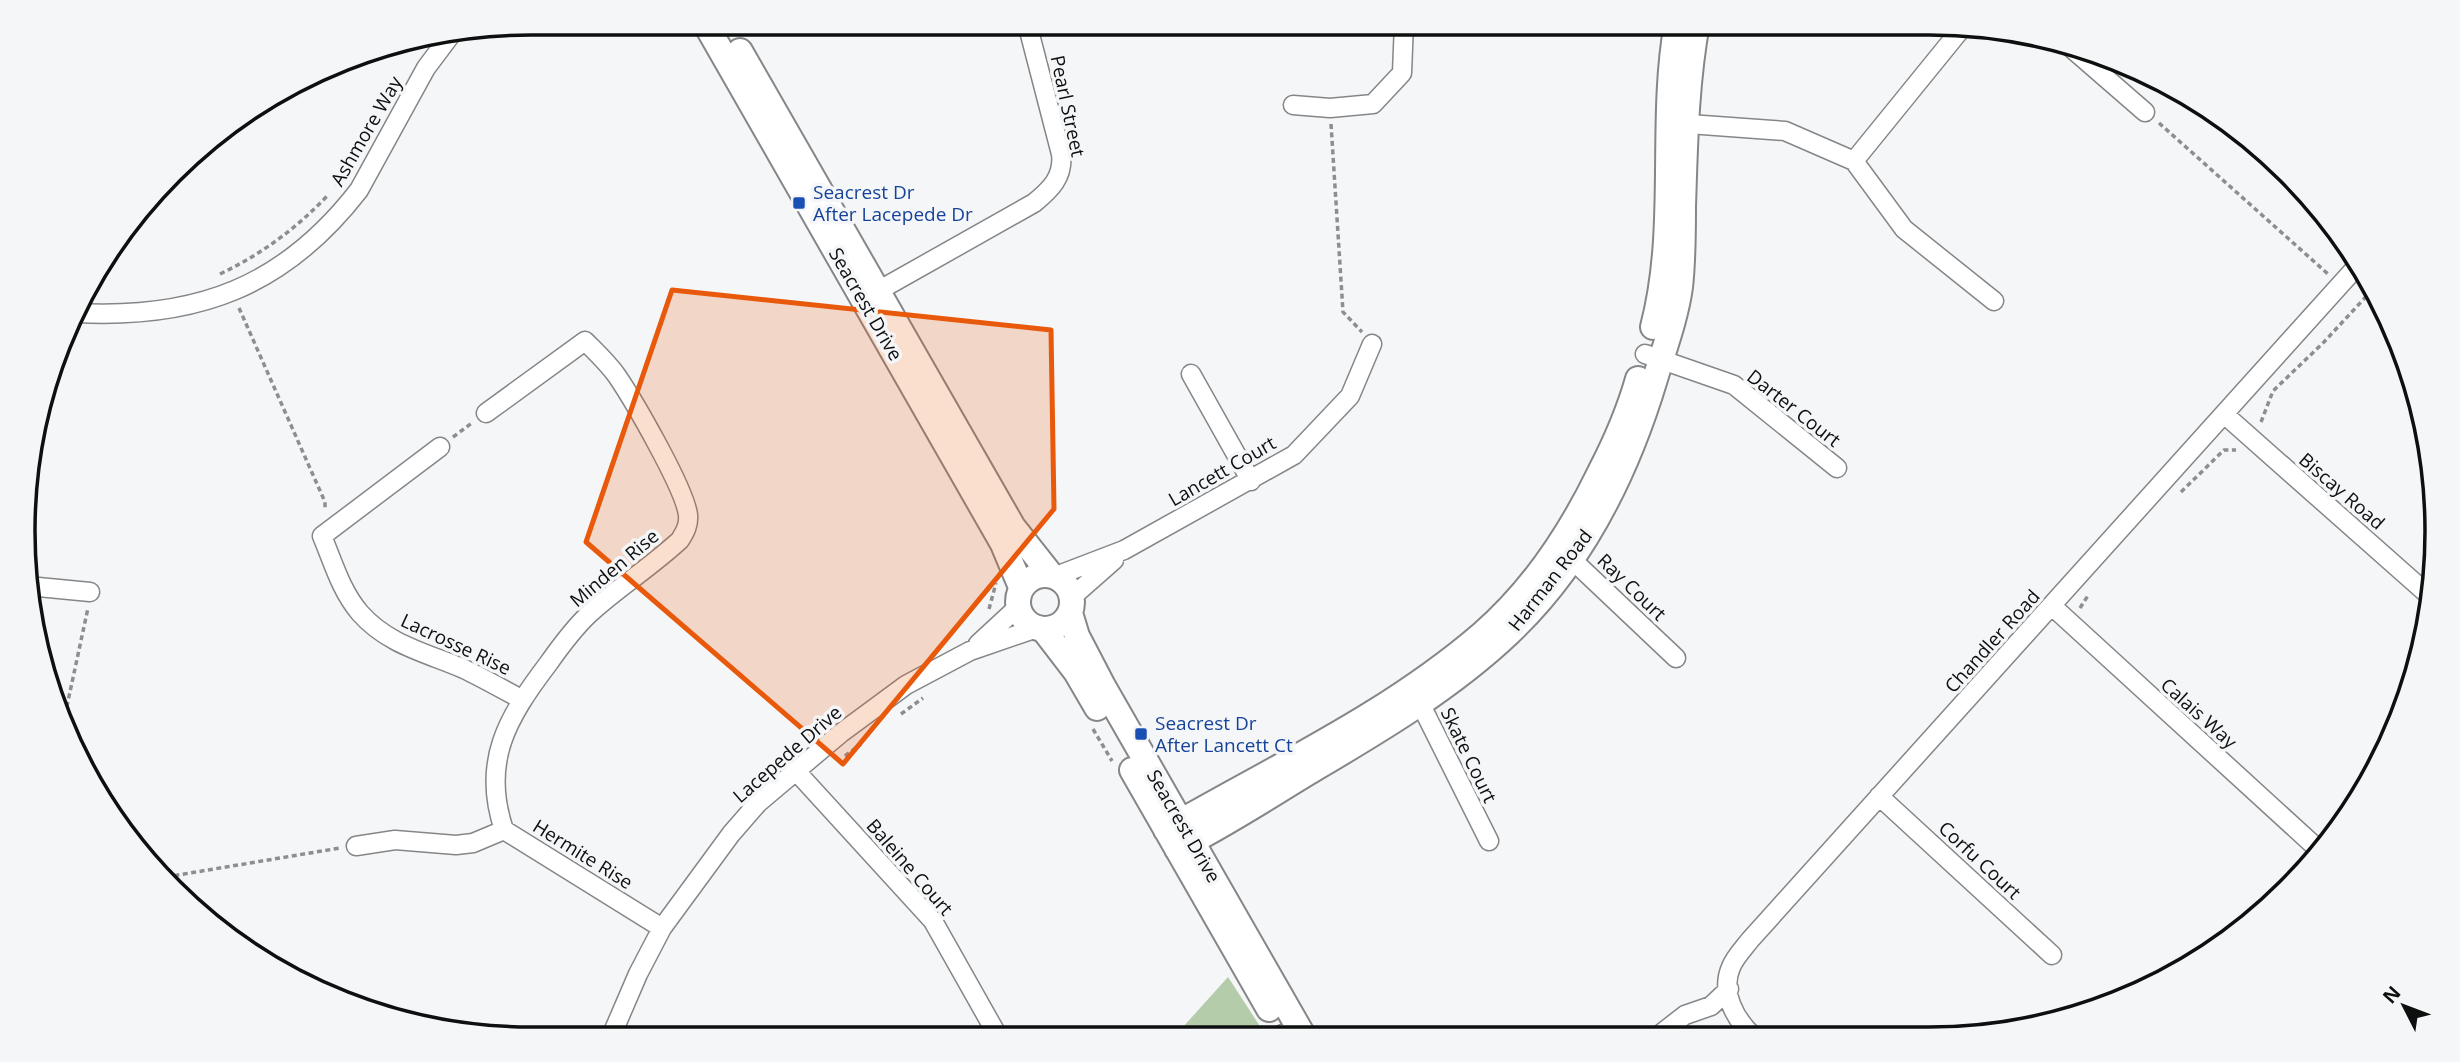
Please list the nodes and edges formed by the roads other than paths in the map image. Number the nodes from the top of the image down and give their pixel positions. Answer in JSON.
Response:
{"nodes":[{"id":1,"x":712,"y":35,"type":"edge"},
{"id":2,"x":731,"y":35,"type":"edge"},
{"id":3,"x":1030,"y":35,"type":"edge"},
{"id":4,"x":1404,"y":35,"type":"edge"},
{"id":5,"x":1677,"y":35,"type":"edge"},
{"id":6,"x":1695,"y":35,"type":"edge"},
{"id":7,"x":1956,"y":36,"type":"edge"},
{"id":8,"x":445,"y":43,"type":"edge"},
{"id":9,"x":2085,"y":60,"type":"edge"},
{"id":10,"x":1293,"y":105,"type":"dead end"},
{"id":11,"x":2145,"y":112,"type":"road end"},
{"id":12,"x":1677,"y":123,"type":"junction"},
{"id":13,"x":1854,"y":161,"type":"junction"},
{"id":14,"x":2352,"y":272,"type":"edge"},
{"id":15,"x":872,"y":295,"type":"junction"},
{"id":16,"x":1994,"y":301,"type":"dead end"},
{"id":17,"x":85,"y":313,"type":"edge"},
{"id":18,"x":1372,"y":344,"type":"road end"},
{"id":19,"x":1653,"y":356,"type":"junction"},
{"id":20,"x":1191,"y":374,"type":"dead end"},
{"id":21,"x":486,"y":413,"type":"road end"},
{"id":22,"x":2224,"y":414,"type":"junction"},
{"id":23,"x":440,"y":447,"type":"road end"},
{"id":24,"x":1837,"y":468,"type":"dead end"},
{"id":25,"x":1251,"y":481,"type":"junction"},
{"id":26,"x":1124,"y":550,"type":"junction"},
{"id":27,"x":1565,"y":553,"type":"junction"},
{"id":28,"x":1053,"y":576,"type":"junction"},
{"id":29,"x":38,"y":587,"type":"edge"},
{"id":30,"x":2422,"y":590,"type":"edge"},
{"id":31,"x":90,"y":592,"type":"road end"},
{"id":32,"x":1019,"y":597,"type":"junction"},
{"id":33,"x":1071,"y":605,"type":"junction"},
{"id":34,"x":2052,"y":606,"type":"junction"},
{"id":35,"x":1040,"y":629,"type":"junction"},
{"id":36,"x":970,"y":651,"type":"junction"},
{"id":37,"x":1676,"y":658,"type":"dead end"},
{"id":38,"x":1415,"y":696,"type":"junction"},
{"id":39,"x":521,"y":699,"type":"junction"},
{"id":40,"x":795,"y":770,"type":"junction"},
{"id":41,"x":1879,"y":796,"type":"junction"},
{"id":42,"x":504,"y":831,"type":"junction"},
{"id":43,"x":1180,"y":835,"type":"junction"},
{"id":44,"x":1489,"y":841,"type":"dead end"},
{"id":45,"x":2313,"y":845,"type":"edge"},
{"id":46,"x":356,"y":846,"type":"road end"},
{"id":47,"x":662,"y":928,"type":"junction"},
{"id":48,"x":2052,"y":956,"type":"dead end"},
{"id":49,"x":1729,"y":989,"type":"junction"},
{"id":50,"x":615,"y":1027,"type":"edge"},
{"id":51,"x":993,"y":1027,"type":"edge"},
{"id":52,"x":1282,"y":1027,"type":"edge"},
{"id":53,"x":1670,"y":1027,"type":"edge"},
{"id":54,"x":1744,"y":1027,"type":"edge"}],
"edges":[{"from":1,"to":15,"type":"main road","name":"Seacrest Drive"},
{"from":2,"to":15,"type":"main road","name":"Seacrest Drive"},
{"from":3,"to":15,"type":"street","name":"Pearl Street"},
{"from":4,"to":10,"type":"street"},
{"from":5,"to":12,"type":"main road","name":"Harman Road"},
{"from":6,"to":12,"type":"main road","name":"Harman Road"},
{"from":7,"to":13,"type":"street"},
{"from":8,"to":17,"type":"street","name":"Ashmore Way"},
{"from":9,"to":11,"type":"street"},
{"from":12,"to":13,"type":"street"},
{"from":12,"to":19,"type":"main road","name":"Harman Road"},
{"from":13,"to":16,"type":"street"},
{"from":14,"to":22,"type":"street","name":"Chandler Road"},
{"from":15,"to":28,"type":"main road","name":"Seacrest Drive"},
{"from":15,"to":32,"type":"main road","name":"Seacrest Drive"},
{"from":18,"to":25,"type":"street","name":"Lancett Court"},
{"from":19,"to":24,"type":"street","name":"Darter Court"},
{"from":19,"to":27,"type":"main road","name":"Harman Road"},
{"from":20,"to":25,"type":"street"},
{"from":21,"to":39,"type":"street","name":"Minden Rise"},
{"from":22,"to":30,"type":"street","name":"Biscay Road"},
{"from":22,"to":34,"type":"street","name":"Chandler Road"},
{"from":23,"to":39,"type":"street","name":"Lacrosse Rise"},
{"from":25,"to":26,"type":"street","name":"Lancett Court"},
{"from":26,"to":28,"type":"street","name":"Lancett Court"},
{"from":26,"to":33,"type":"street","name":"Lancett Court"},
{"from":27,"to":37,"type":"street","name":"Ray Court"},
{"from":27,"to":38,"type":"main road","name":"Harman Road"},
{"from":28,"to":32,"type":"main road"},
{"from":28,"to":33,"type":"main road","name":"Seacrest Drive"},
{"from":29,"to":31,"type":"street"},
{"from":32,"to":35,"type":"main road","name":"Seacrest Drive"},
{"from":32,"to":36,"type":"street","name":"Lacepede Drive"},
{"from":33,"to":35,"type":"main road"},
{"from":33,"to":43,"type":"main road","name":"Seacrest Drive"},
{"from":34,"to":41,"type":"street","name":"Chandler Road"},
{"from":34,"to":45,"type":"street","name":"Calais Way"},
{"from":35,"to":36,"type":"street","name":"Lacepede Drive"},
{"from":35,"to":43,"type":"main road","name":"Seacrest Drive"},
{"from":36,"to":40,"type":"street","name":"Lacepede Drive"},
{"from":38,"to":43,"type":"main road","name":"Harman Road"},
{"from":38,"to":44,"type":"street","name":"Skate Court"},
{"from":39,"to":42,"type":"street","name":"Minden Rise"},
{"from":40,"to":47,"type":"street","name":"Lacepede Drive"},
{"from":40,"to":51,"type":"street","name":"Baleine Court"},
{"from":41,"to":48,"type":"street","name":"Corfu Court"},
{"from":41,"to":49,"type":"street","name":"Chandler Road"},
{"from":42,"to":46,"type":"street","name":"Hermite Rise"},
{"from":42,"to":47,"type":"street","name":"Hermite Rise"},
{"from":43,"to":52,"type":"main road","name":"Seacrest Drive"},
{"from":47,"to":50,"type":"street","name":"Lacepede Drive"},
{"from":49,"to":53,"type":"street"},
{"from":49,"to":54,"type":"street"}]}
